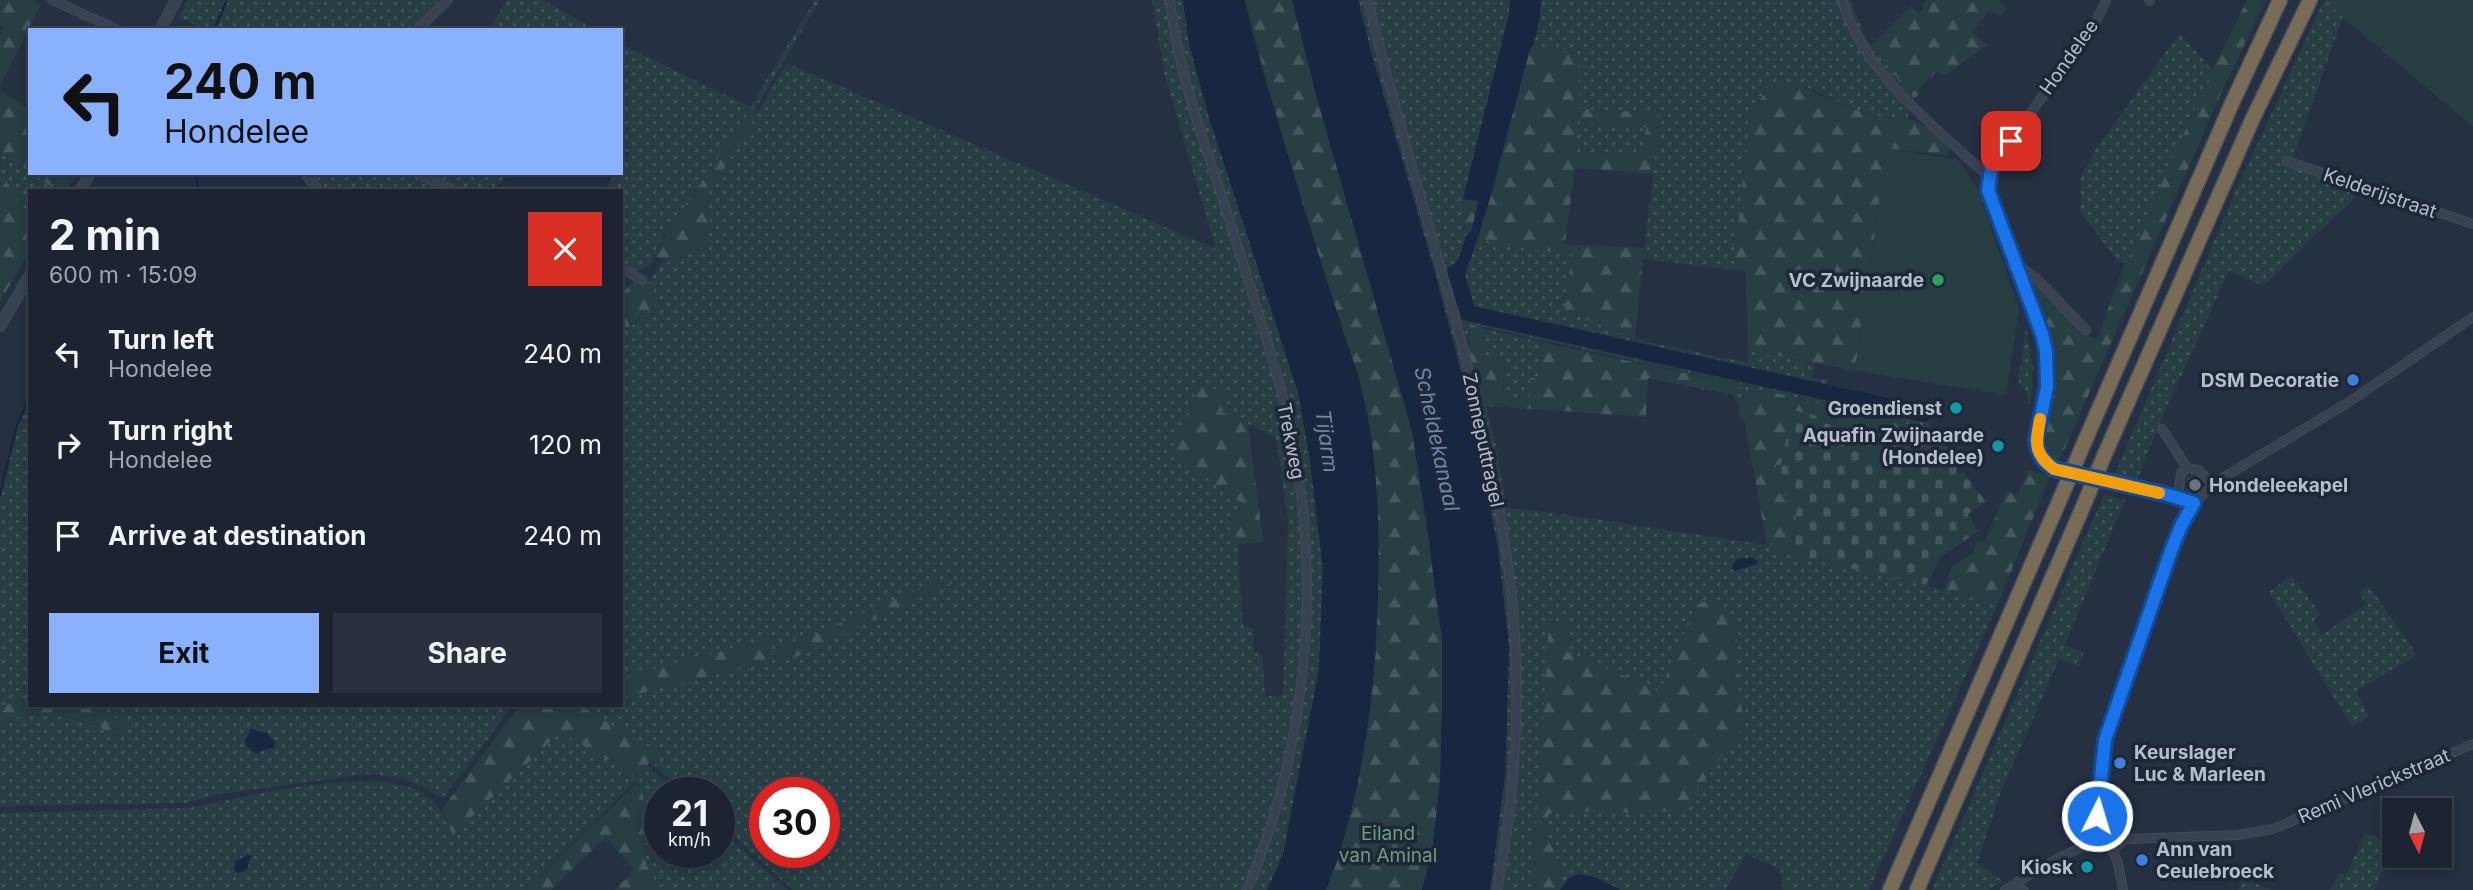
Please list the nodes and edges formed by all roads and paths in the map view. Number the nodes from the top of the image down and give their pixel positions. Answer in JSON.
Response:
{"nodes":[{"id":1,"x":52,"y":0,"type":"edge"},
{"id":2,"x":176,"y":0,"type":"edge"},
{"id":3,"x":448,"y":0,"type":"edge"},
{"id":4,"x":1170,"y":0,"type":"edge"},
{"id":5,"x":1368,"y":0,"type":"edge"},
{"id":6,"x":1842,"y":0,"type":"edge"},
{"id":7,"x":2106,"y":0,"type":"edge"},
{"id":8,"x":2280,"y":0,"type":"edge"},
{"id":9,"x":2310,"y":0,"type":"edge"},
{"id":10,"x":114,"y":28,"type":"edge"},
{"id":11,"x":161,"y":28,"type":"edge"},
{"id":12,"x":419,"y":28,"type":"edge"},
{"id":13,"x":2287,"y":161,"type":"dead end"},
{"id":14,"x":306,"y":175,"type":"edge"},
{"id":15,"x":421,"y":175,"type":"edge"},
{"id":16,"x":1989,"y":176,"type":"junction"},
{"id":17,"x":316,"y":189,"type":"edge"},
{"id":18,"x":451,"y":189,"type":"edge"},
{"id":19,"x":2473,"y":224,"type":"edge"},
{"id":20,"x":2015,"y":263,"type":"junction"},
{"id":21,"x":623,"y":269,"type":"edge"},
{"id":22,"x":28,"y":278,"type":"edge"},
{"id":23,"x":642,"y":280,"type":"dead end"},
{"id":24,"x":2473,"y":317,"type":"edge"},
{"id":25,"x":0,"y":326,"type":"edge"},
{"id":26,"x":2086,"y":330,"type":"dead end"},
{"id":27,"x":2162,"y":429,"type":"dead end"},
{"id":28,"x":2187,"y":468,"type":"junction"},
{"id":29,"x":2214,"y":485,"type":"junction"},
{"id":30,"x":2178,"y":498,"type":"junction"},
{"id":31,"x":2194,"y":503,"type":"junction"},
{"id":32,"x":2473,"y":744,"type":"edge"},
{"id":33,"x":2094,"y":845,"type":"junction"},
{"id":34,"x":2109,"y":852,"type":"junction"},
{"id":35,"x":2006,"y":889,"type":"edge"},
{"id":36,"x":1247,"y":890,"type":"edge"},
{"id":37,"x":1497,"y":890,"type":"edge"},
{"id":38,"x":1890,"y":890,"type":"edge"},
{"id":39,"x":1917,"y":890,"type":"edge"},
{"id":40,"x":2024,"y":890,"type":"edge"},
{"id":41,"x":2123,"y":890,"type":"edge"}],
"edges":[{"from":1,"to":10,"type":"street"},
{"from":2,"to":11,"type":"street"},
{"from":3,"to":12,"type":"street"},
{"from":4,"to":36,"type":"street","name":"Trekweg"},
{"from":5,"to":37,"type":"street","name":"Zonneputtragel"},
{"from":6,"to":16,"type":"street"},
{"from":7,"to":16,"type":"street","name":"Hondelee"},
{"from":8,"to":38,"type":"highway","bridge":true},
{"from":9,"to":39,"type":"highway","bridge":true},
{"from":13,"to":19,"type":"street","name":"Kelderijstraat"},
{"from":14,"to":17,"type":"street"},
{"from":15,"to":18,"type":"street"},
{"from":16,"to":20,"type":"street"},
{"from":20,"to":26,"type":"street"},
{"from":20,"to":30,"type":"street"},
{"from":21,"to":23,"type":"street"},
{"from":22,"to":25,"type":"street"},
{"from":24,"to":29,"type":"street"},
{"from":27,"to":28,"type":"street"},
{"from":28,"to":29,"type":"street"},
{"from":28,"to":30,"type":"street"},
{"from":29,"to":31,"type":"street"},
{"from":30,"to":31,"type":"street"},
{"from":31,"to":33,"type":"street"},
{"from":32,"to":34,"type":"street","name":"Remi Vlerickstraat"},
{"from":33,"to":34,"type":"street"},
{"from":33,"to":35,"type":"street"},
{"from":34,"to":41,"type":"street"},
{"from":35,"to":40,"type":"street"}]}
